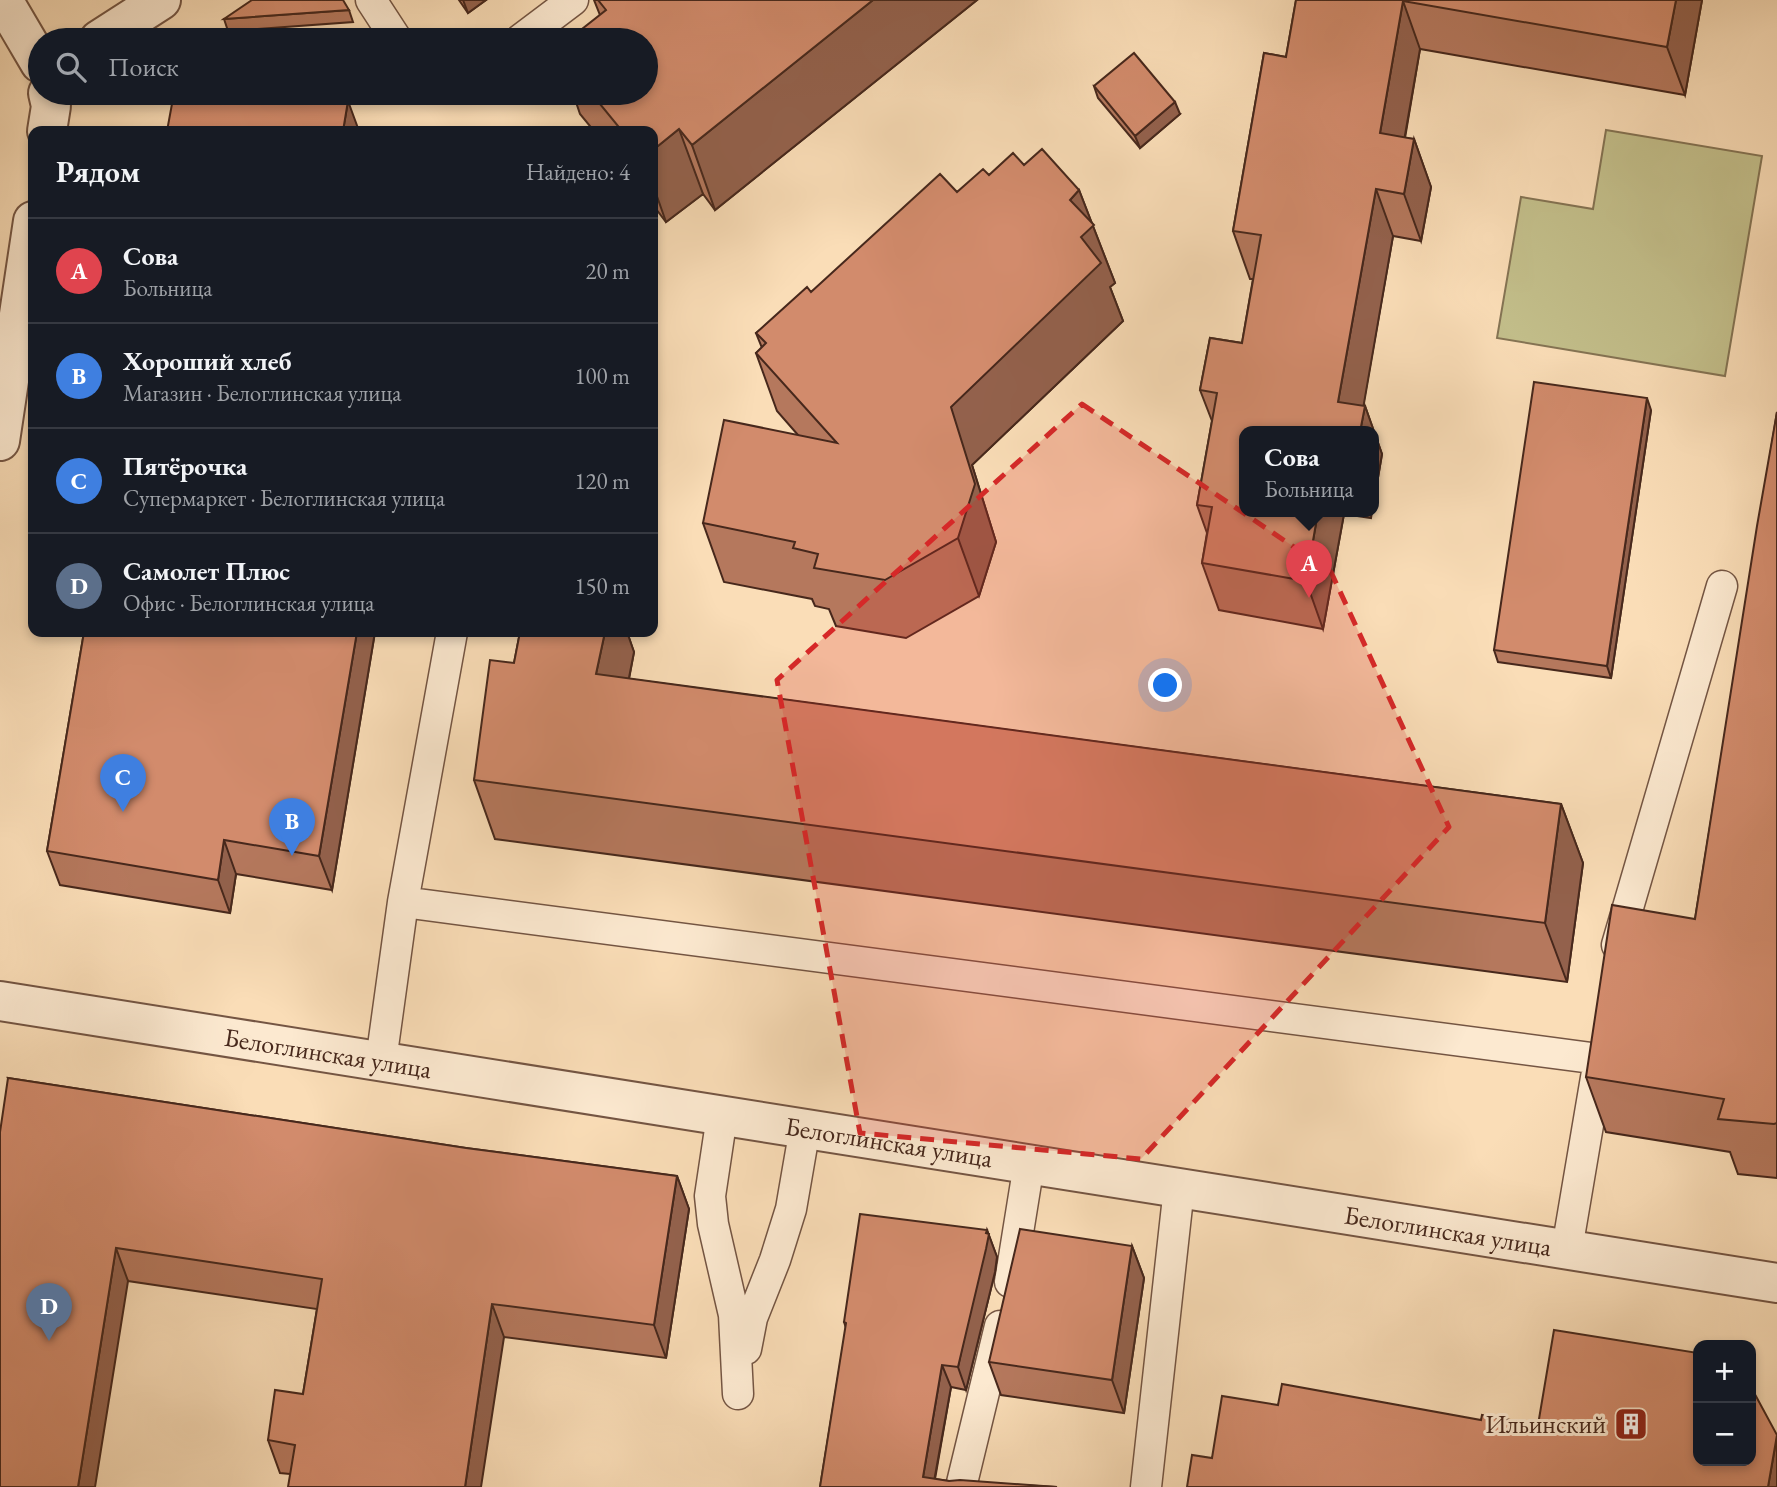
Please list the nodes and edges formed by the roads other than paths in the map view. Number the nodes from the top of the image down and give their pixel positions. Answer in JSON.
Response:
{"nodes":[{"id":1,"x":3,"y":0,"type":"edge"},
{"id":2,"x":160,"y":0,"type":"edge"},
{"id":3,"x":371,"y":0,"type":"edge"},
{"id":4,"x":573,"y":0,"type":"edge"},
{"id":5,"x":117,"y":28,"type":"edge"},
{"id":6,"x":389,"y":28,"type":"edge"},
{"id":7,"x":536,"y":28,"type":"edge"},
{"id":8,"x":28,"y":43,"type":"edge"},
{"id":9,"x":51,"y":105,"type":"edge"},
{"id":10,"x":48,"y":126,"type":"edge"},
{"id":11,"x":28,"y":254,"type":"edge"},
{"id":12,"x":0,"y":441,"type":"edge"},
{"id":13,"x":1722,"y":586,"type":"dead end"},
{"id":14,"x":451,"y":637,"type":"edge"},
{"id":15,"x":404,"y":902,"type":"junction"},
{"id":16,"x":1612,"y":969,"type":"edge"},
{"id":17,"x":0,"y":1001,"type":"edge"},
{"id":18,"x":381,"y":1061,"type":"junction"},
{"id":19,"x":722,"y":1116,"type":"junction"},
{"id":20,"x":805,"y":1128,"type":"junction"},
{"id":21,"x":1029,"y":1164,"type":"junction"},
{"id":22,"x":1179,"y":1188,"type":"junction"},
{"id":23,"x":1567,"y":1249,"type":"junction"},
{"id":24,"x":1777,"y":1283,"type":"edge"},
{"id":25,"x":961,"y":1487,"type":"edge"},
{"id":26,"x":1146,"y":1487,"type":"edge"}],
"edges":[{"from":1,"to":8,"type":"street"},
{"from":2,"to":5,"type":"street"},
{"from":3,"to":6,"type":"lane"},
{"from":4,"to":7,"type":"lane"},
{"from":9,"to":10,"type":"street"},
{"from":11,"to":12,"type":"street"},
{"from":13,"to":16,"type":"lane"},
{"from":14,"to":15,"type":"lane"},
{"from":15,"to":18,"type":"lane"},
{"from":15,"to":23,"type":"lane"},
{"from":17,"to":18,"type":"street","name":"Белоглинская улица"},
{"from":18,"to":19,"type":"street","name":"Белоглинская улица"},
{"from":19,"to":20,"type":"street","name":"Белоглинская улица"},
{"from":19,"to":20,"type":"lane"},
{"from":20,"to":21,"type":"street","name":"Белоглинская улица"},
{"from":21,"to":22,"type":"street","name":"Белоглинская улица"},
{"from":21,"to":25,"type":"lane"},
{"from":22,"to":23,"type":"street","name":"Белоглинская улица"},
{"from":22,"to":26,"type":"lane"},
{"from":23,"to":24,"type":"street","name":"Белоглинская улица"}]}
